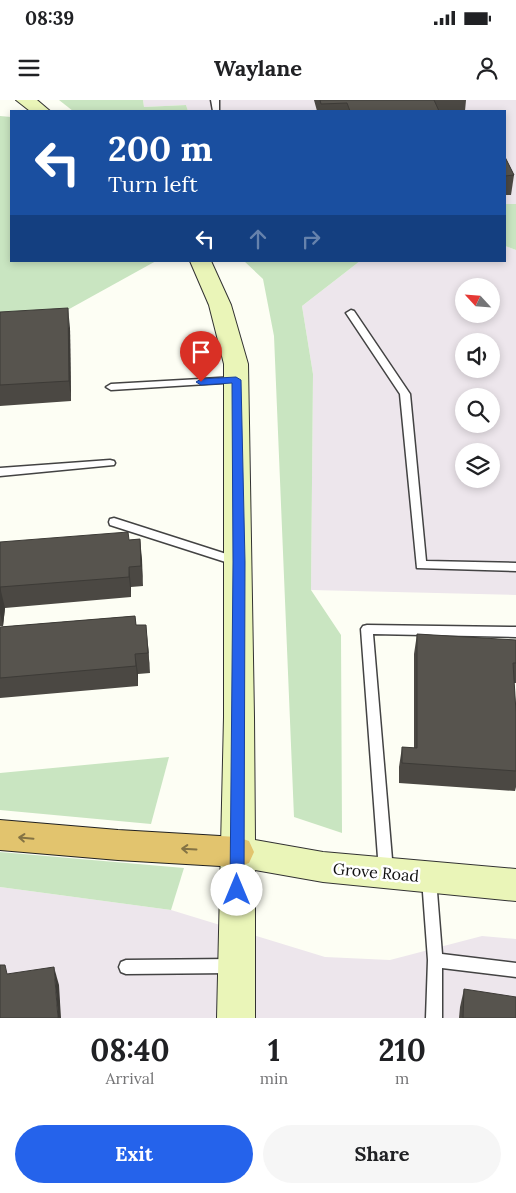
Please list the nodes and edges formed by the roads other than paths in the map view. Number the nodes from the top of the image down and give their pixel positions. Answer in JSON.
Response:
{"nodes":[{"id":1,"x":24,"y":100,"type":"edge"},
{"id":2,"x":39,"y":110,"type":"edge"},
{"id":3,"x":200,"y":262,"type":"edge"},
{"id":4,"x":351,"y":313,"type":"dead end"},
{"id":5,"x":236,"y":380,"type":"junction"},
{"id":6,"x":111,"y":387,"type":"dead end"},
{"id":7,"x":110,"y":463,"type":"dead end"},
{"id":8,"x":0,"y":472,"type":"edge"},
{"id":9,"x":114,"y":522,"type":"dead end"},
{"id":10,"x":239,"y":562,"type":"junction"},
{"id":11,"x":516,"y":567,"type":"edge"},
{"id":12,"x":516,"y":632,"type":"edge"},
{"id":13,"x":0,"y":836,"type":"edge"},
{"id":14,"x":237,"y":852,"type":"junction"},
{"id":15,"x":386,"y":873,"type":"junction"},
{"id":16,"x":428,"y":877,"type":"junction"},
{"id":17,"x":516,"y":885,"type":"edge"},
{"id":18,"x":435,"y":960,"type":"junction"},
{"id":19,"x":236,"y":966,"type":"junction"},
{"id":20,"x":126,"y":967,"type":"dead end"},
{"id":21,"x":516,"y":970,"type":"edge"},
{"id":22,"x":236,"y":1018,"type":"edge"},
{"id":23,"x":434,"y":1018,"type":"edge"}],
"edges":[{"from":1,"to":2,"type":"main road"},
{"from":3,"to":5,"type":"main road"},
{"from":4,"to":11,"type":"lane"},
{"from":5,"to":6,"type":"lane"},
{"from":5,"to":10,"type":"main road"},
{"from":7,"to":8,"type":"lane"},
{"from":9,"to":10,"type":"lane"},
{"from":10,"to":14,"type":"main road"},
{"from":12,"to":15,"type":"lane"},
{"from":14,"to":13,"type":"highway","one_way":true},
{"from":14,"to":15,"type":"main road","name":"Grove Road"},
{"from":14,"to":19,"type":"main road"},
{"from":15,"to":16,"type":"main road","name":"Grove Road"},
{"from":16,"to":17,"type":"main road","name":"Grove Road"},
{"from":16,"to":18,"type":"lane"},
{"from":18,"to":21,"type":"lane"},
{"from":18,"to":23,"type":"lane"},
{"from":19,"to":20,"type":"lane"},
{"from":19,"to":22,"type":"main road"}]}
